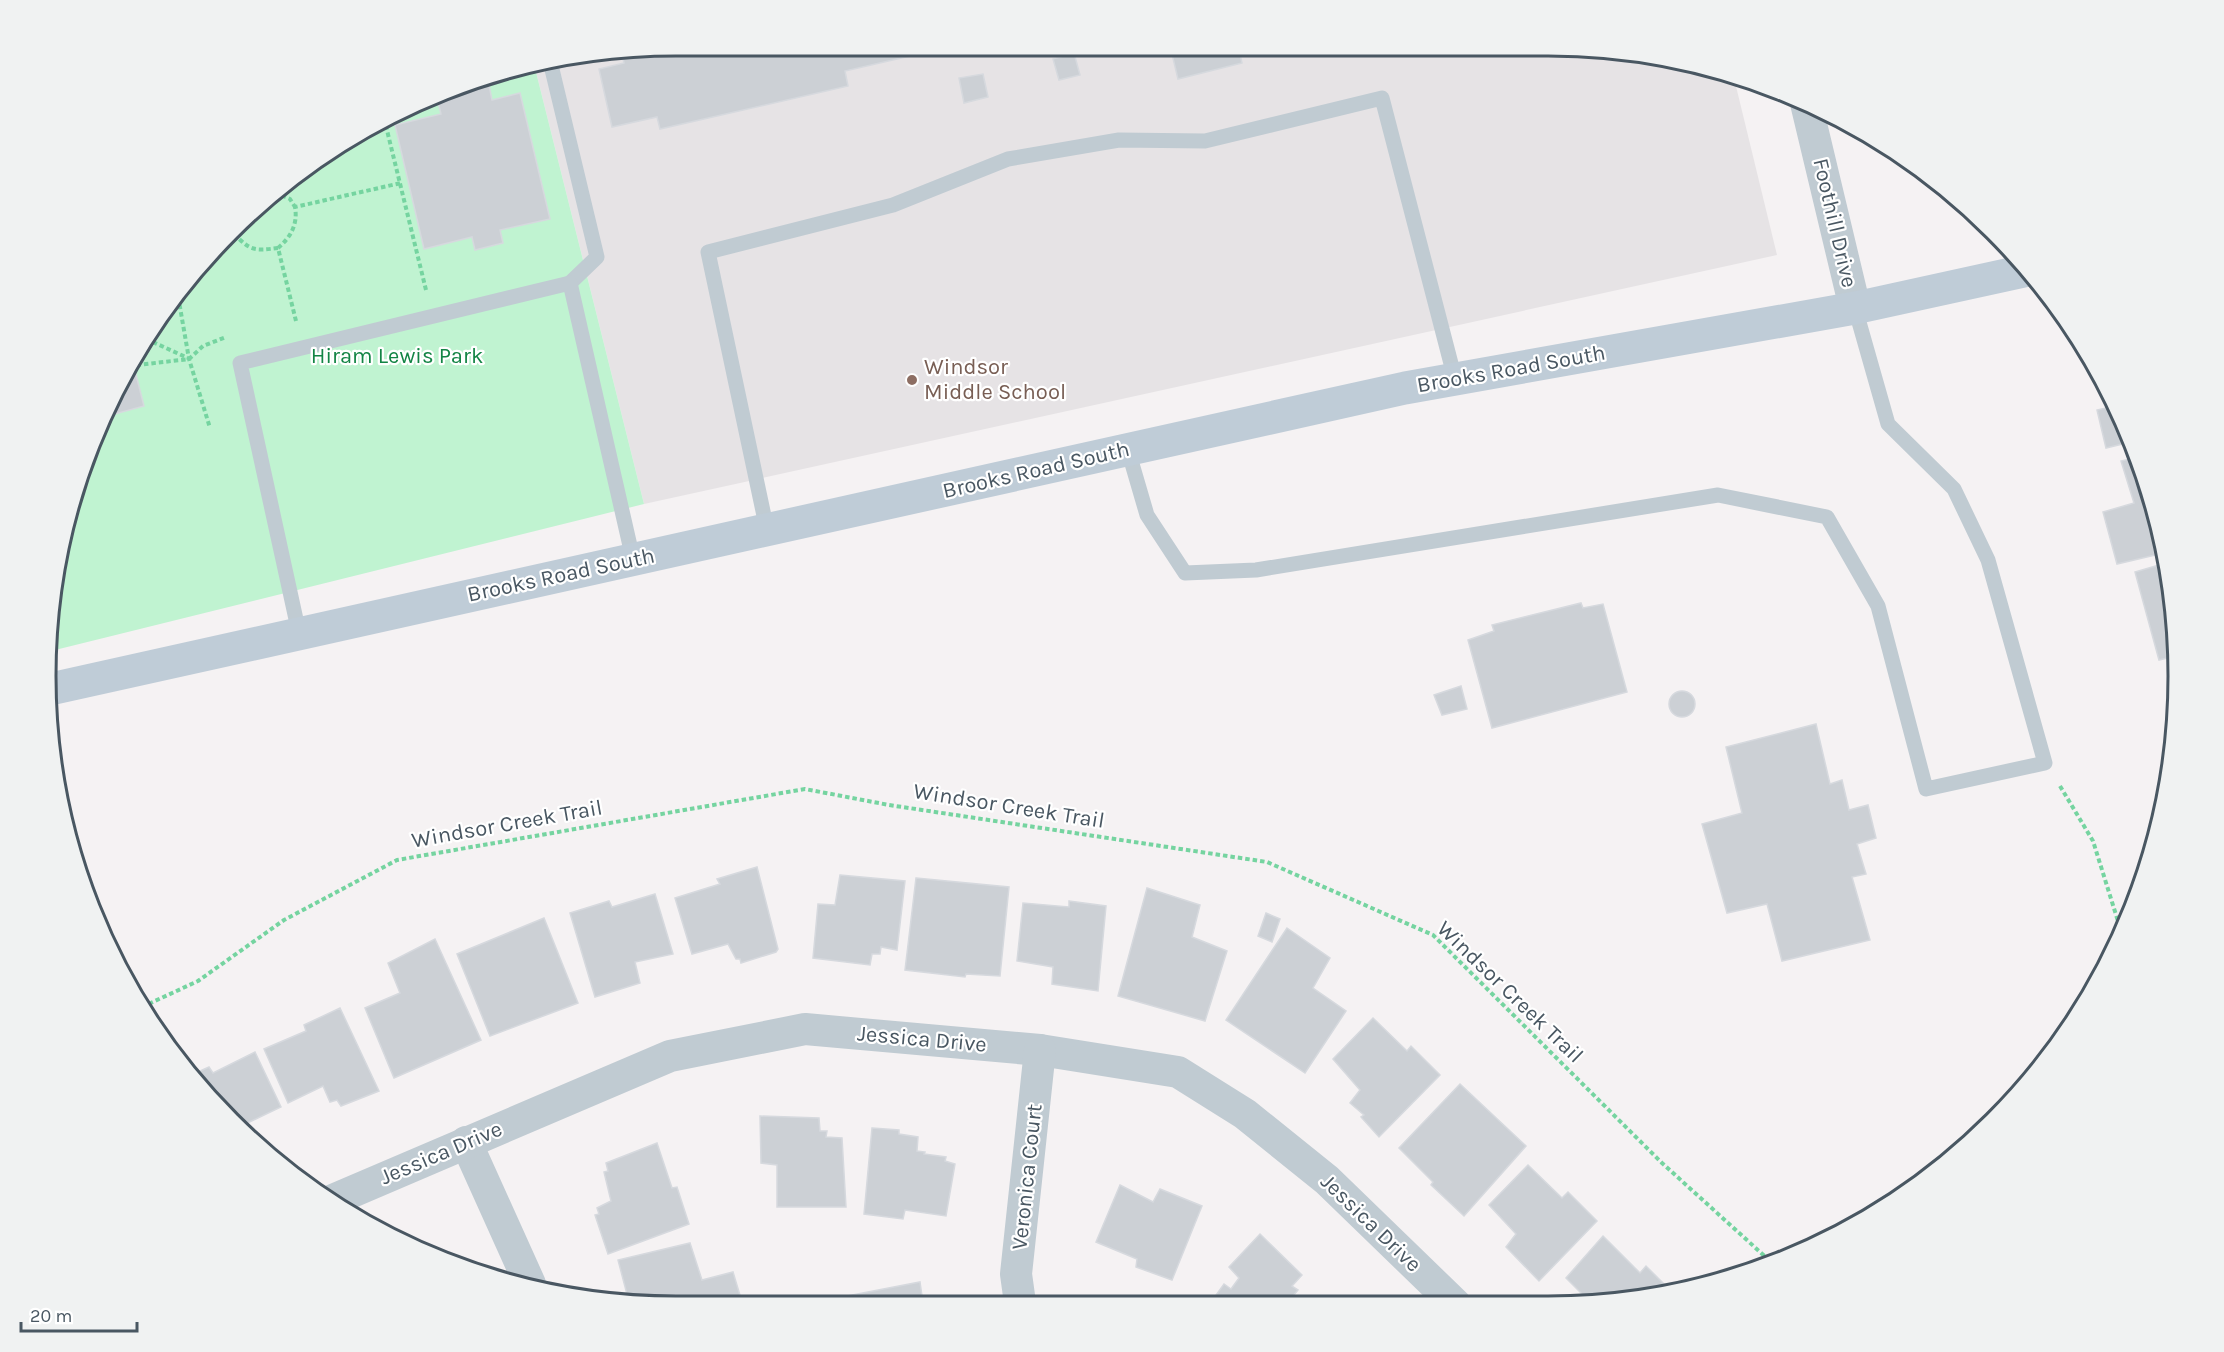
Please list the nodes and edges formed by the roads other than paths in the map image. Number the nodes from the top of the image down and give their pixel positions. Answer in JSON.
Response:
{"nodes":[{"id":1,"x":551,"y":68,"type":"edge"},
{"id":2,"x":1808,"y":113,"type":"edge"},
{"id":3,"x":2019,"y":272,"type":"edge"},
{"id":4,"x":570,"y":283,"type":"junction"},
{"id":5,"x":1855,"y":308,"type":"junction"},
{"id":6,"x":1455,"y":379,"type":"junction"},
{"id":7,"x":1128,"y":450,"type":"junction"},
{"id":8,"x":767,"y":530,"type":"junction"},
{"id":9,"x":633,"y":559,"type":"junction"},
{"id":10,"x":299,"y":633,"type":"junction"},
{"id":11,"x":56,"y":688,"type":"edge"},
{"id":12,"x":1040,"y":1050,"type":"junction"},
{"id":13,"x":466,"y":1142,"type":"junction"},
{"id":14,"x":340,"y":1197,"type":"edge"},
{"id":15,"x":527,"y":1278,"type":"edge"},
{"id":16,"x":1019,"y":1296,"type":"edge"},
{"id":17,"x":1447,"y":1296,"type":"edge"}],
"edges":[{"from":1,"to":4,"type":"lane"},
{"from":2,"to":5,"type":"street","name":"Foothill Drive"},
{"from":3,"to":5,"type":"street","name":"Brooks Road South"},
{"from":4,"to":9,"type":"lane"},
{"from":4,"to":10,"type":"lane"},
{"from":5,"to":6,"type":"street","name":"Brooks Road South"},
{"from":5,"to":7,"type":"lane"},
{"from":6,"to":7,"type":"street","name":"Brooks Road South"},
{"from":6,"to":8,"type":"lane"},
{"from":7,"to":8,"type":"street","name":"Brooks Road South"},
{"from":8,"to":9,"type":"street","name":"Brooks Road South"},
{"from":9,"to":10,"type":"street","name":"Brooks Road South"},
{"from":10,"to":11,"type":"street","name":"Brooks Road South"},
{"from":12,"to":13,"type":"street","name":"Jessica Drive"},
{"from":12,"to":16,"type":"street","name":"Veronica Court"},
{"from":12,"to":17,"type":"street","name":"Jessica Drive"},
{"from":13,"to":14,"type":"street","name":"Jessica Drive"},
{"from":13,"to":15,"type":"street"}]}
